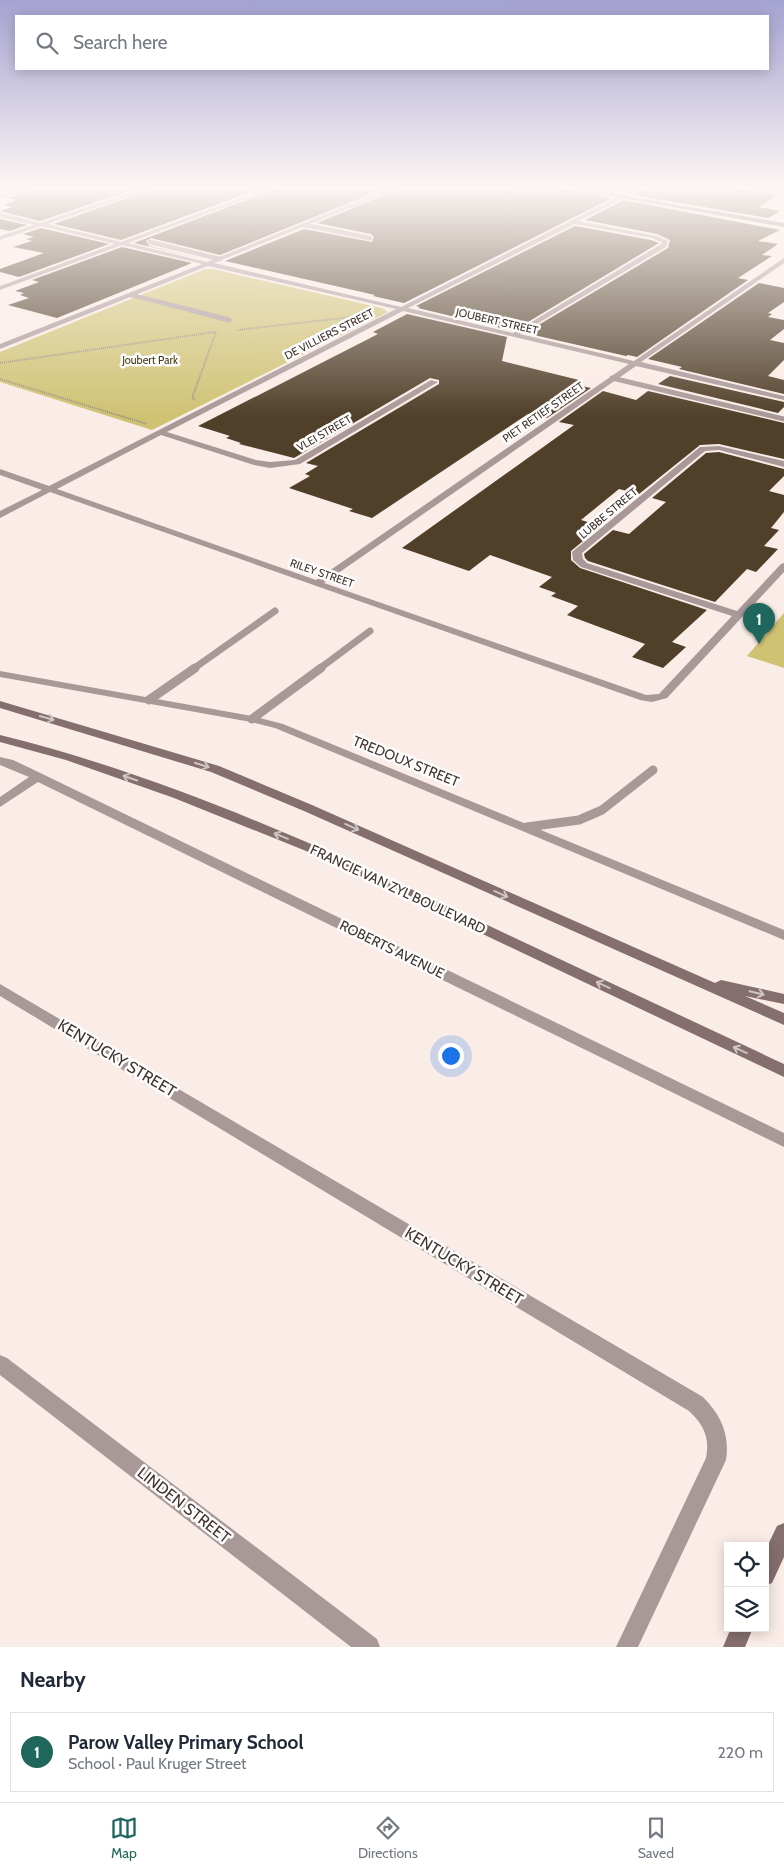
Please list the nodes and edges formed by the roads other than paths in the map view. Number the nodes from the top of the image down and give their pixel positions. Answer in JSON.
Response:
{"nodes":[{"id":1,"x":69,"y":263,"type":"edge"},
{"id":2,"x":203,"y":263,"type":"edge"},
{"id":3,"x":494,"y":263,"type":"edge"},
{"id":4,"x":636,"y":263,"type":"edge"},
{"id":5,"x":780,"y":263,"type":"edge"},
{"id":6,"x":208,"y":264,"type":"junction"},
{"id":7,"x":0,"y":288,"type":"edge"},
{"id":8,"x":131,"y":295,"type":"junction"},
{"id":9,"x":402,"y":309,"type":"junction"},
{"id":10,"x":230,"y":320,"type":"dead end"},
{"id":11,"x":514,"y":335,"type":"junction"},
{"id":12,"x":0,"y":347,"type":"edge"},
{"id":13,"x":634,"y":363,"type":"junction"},
{"id":14,"x":612,"y":378,"type":"junction"},
{"id":15,"x":434,"y":382,"type":"dead end"},
{"id":16,"x":784,"y":398,"type":"edge"},
{"id":17,"x":784,"y":419,"type":"edge"},
{"id":18,"x":160,"y":432,"type":"junction"},
{"id":19,"x":784,"y":464,"type":"edge"},
{"id":20,"x":0,"y":472,"type":"edge"},
{"id":21,"x":51,"y":490,"type":"junction"},
{"id":22,"x":0,"y":515,"type":"edge"},
{"id":23,"x":784,"y":566,"type":"edge"},
{"id":24,"x":316,"y":584,"type":"junction"},
{"id":25,"x":275,"y":611,"type":"dead end"},
{"id":26,"x":740,"y":615,"type":"junction"},
{"id":27,"x":370,"y":631,"type":"dead end"},
{"id":28,"x":0,"y":674,"type":"edge"},
{"id":29,"x":149,"y":700,"type":"junction"},
{"id":30,"x":0,"y":704,"type":"edge"},
{"id":31,"x":252,"y":718,"type":"junction"},
{"id":32,"x":0,"y":738,"type":"edge"},
{"id":33,"x":0,"y":761,"type":"edge"},
{"id":34,"x":653,"y":770,"type":"dead end"},
{"id":35,"x":37,"y":777,"type":"junction"},
{"id":36,"x":0,"y":802,"type":"edge"},
{"id":37,"x":527,"y":826,"type":"junction"},
{"id":38,"x":784,"y":935,"type":"edge"},
{"id":39,"x":676,"y":971,"type":"junction"},
{"id":40,"x":0,"y":989,"type":"edge"},
{"id":41,"x":784,"y":999,"type":"edge"},
{"id":42,"x":784,"y":1019,"type":"edge"},
{"id":43,"x":784,"y":1071,"type":"edge"},
{"id":44,"x":784,"y":1140,"type":"edge"},
{"id":45,"x":0,"y":1364,"type":"edge"},
{"id":46,"x":784,"y":1533,"type":"edge"},
{"id":47,"x":769,"y":1567,"type":"edge"},
{"id":48,"x":740,"y":1632,"type":"edge"},
{"id":49,"x":369,"y":1647,"type":"edge"},
{"id":50,"x":627,"y":1647,"type":"edge"},
{"id":51,"x":734,"y":1647,"type":"edge"}],
"edges":[{"from":1,"to":7,"type":"street"},
{"from":2,"to":6,"type":"street","name":"JOUBERT STREET"},
{"from":3,"to":9,"type":"street","name":"DE VILLIERS STREET"},
{"from":4,"to":11,"type":"street"},
{"from":5,"to":13,"type":"street","name":"PIET RETIEF STREET"},
{"from":6,"to":8,"type":"street"},
{"from":6,"to":9,"type":"street","name":"JOUBERT STREET"},
{"from":8,"to":10,"type":"lane"},
{"from":8,"to":12,"type":"street"},
{"from":9,"to":11,"type":"street","name":"JOUBERT STREET"},
{"from":9,"to":18,"type":"street","name":"DE VILLIERS STREET"},
{"from":11,"to":13,"type":"street","name":"JOUBERT STREET"},
{"from":13,"to":14,"type":"street","name":"PIET RETIEF STREET"},
{"from":13,"to":16,"type":"street","name":"JOUBERT STREET"},
{"from":14,"to":17,"type":"lane"},
{"from":14,"to":24,"type":"street","name":"PIET RETIEF STREET"},
{"from":15,"to":18,"type":"street","name":"VLEI STREET"},
{"from":18,"to":21,"type":"street","name":"DE VILLIERS STREET"},
{"from":19,"to":26,"type":"street","name":"LUBBE STREET"},
{"from":20,"to":21,"type":"street","name":"RILEY STREET"},
{"from":21,"to":22,"type":"street","name":"DE VILLIERS STREET"},
{"from":21,"to":24,"type":"street","name":"RILEY STREET"},
{"from":23,"to":26,"type":"street","name":"RILEY STREET"},
{"from":24,"to":26,"type":"street","name":"RILEY STREET"},
{"from":25,"to":29,"type":"lane"},
{"from":27,"to":31,"type":"lane"},
{"from":28,"to":29,"type":"street","name":"TREDOUX STREET"},
{"from":29,"to":31,"type":"street","name":"TREDOUX STREET"},
{"from":30,"to":39,"type":"main road","one_way":true},
{"from":31,"to":37,"type":"street","name":"TREDOUX STREET"},
{"from":43,"to":32,"type":"main road","name":"FRANCIE VAN ZYL BOULEVARD","one_way":true},
{"from":33,"to":35,"type":"street","name":"ROBERTS AVENUE"},
{"from":34,"to":37,"type":"lane"},
{"from":35,"to":36,"type":"street"},
{"from":35,"to":44,"type":"street","name":"ROBERTS AVENUE"},
{"from":37,"to":38,"type":"street","name":"TREDOUX STREET"},
{"from":39,"to":41,"type":"main road","one_way":true},
{"from":39,"to":42,"type":"main road"},
{"from":40,"to":50,"type":"street","name":"KENTUCKY STREET"},
{"from":45,"to":49,"type":"street","name":"LINDEN STREET"},
{"from":46,"to":47,"type":"main road"},
{"from":48,"to":51,"type":"main road"}]}
